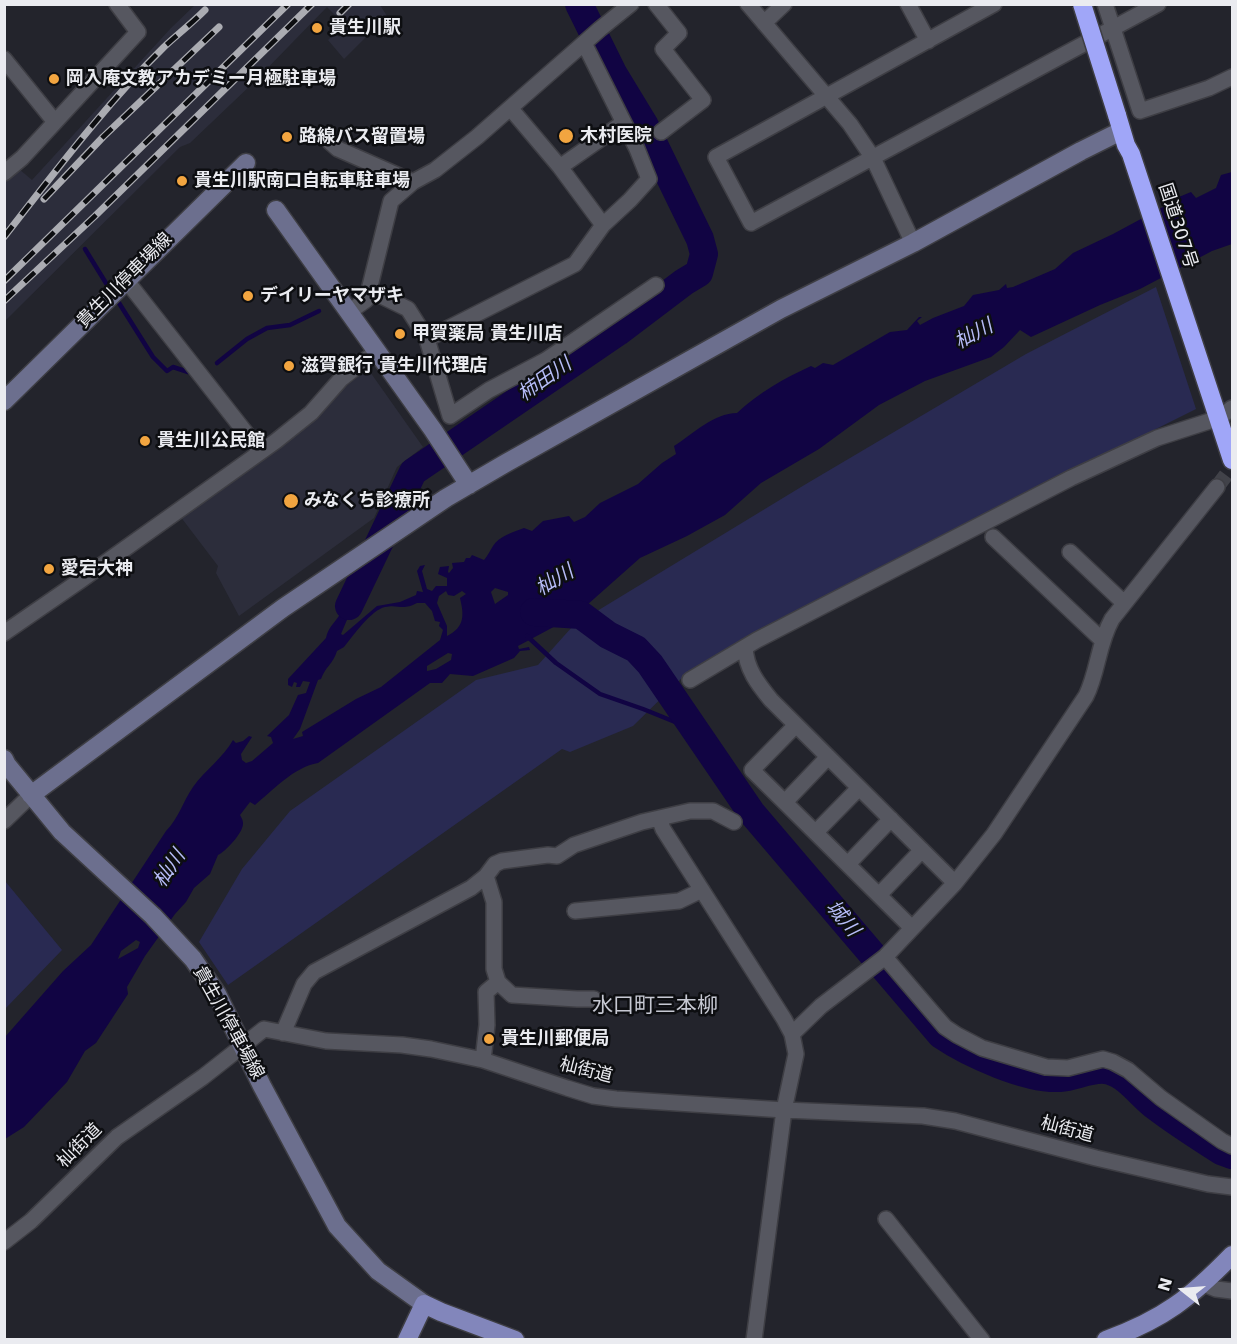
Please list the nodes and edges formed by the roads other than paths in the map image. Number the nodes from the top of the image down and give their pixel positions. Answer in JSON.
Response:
{"nodes":[{"id":1,"x":117,"y":4,"type":"edge"},
{"id":2,"x":631,"y":4,"type":"edge"},
{"id":3,"x":656,"y":4,"type":"edge"},
{"id":4,"x":748,"y":4,"type":"edge"},
{"id":5,"x":784,"y":4,"type":"edge"},
{"id":6,"x":908,"y":4,"type":"edge"},
{"id":7,"x":994,"y":4,"type":"edge"},
{"id":8,"x":1082,"y":4,"type":"edge"},
{"id":9,"x":1106,"y":4,"type":"edge"},
{"id":10,"x":1158,"y":4,"type":"edge"},
{"id":11,"x":764,"y":22,"type":"junction"},
{"id":12,"x":1113,"y":27,"type":"junction"},
{"id":13,"x":592,"y":36,"type":"junction"},
{"id":14,"x":928,"y":41,"type":"junction"},
{"id":15,"x":4,"y":59,"type":"edge"},
{"id":16,"x":1233,"y":77,"type":"edge"},
{"id":17,"x":826,"y":95,"type":"junction"},
{"id":18,"x":512,"y":109,"type":"junction"},
{"id":19,"x":55,"y":122,"type":"junction"},
{"id":20,"x":623,"y":123,"type":"junction"},
{"id":21,"x":1119,"y":123,"type":"junction"},
{"id":22,"x":660,"y":132,"type":"dead end"},
{"id":23,"x":330,"y":141,"type":"dead end"},
{"id":24,"x":873,"y":158,"type":"junction"},
{"id":25,"x":246,"y":163,"type":"dead end"},
{"id":26,"x":560,"y":167,"type":"junction"},
{"id":27,"x":4,"y":172,"type":"edge"},
{"id":28,"x":413,"y":182,"type":"junction"},
{"id":29,"x":276,"y":210,"type":"dead end"},
{"id":30,"x":603,"y":225,"type":"junction"},
{"id":31,"x":913,"y":243,"type":"junction"},
{"id":32,"x":126,"y":280,"type":"junction"},
{"id":33,"x":656,"y":285,"type":"dead end"},
{"id":34,"x":369,"y":290,"type":"junction"},
{"id":35,"x":349,"y":312,"type":"junction"},
{"id":36,"x":426,"y":339,"type":"junction"},
{"id":37,"x":376,"y":351,"type":"junction"},
{"id":38,"x":4,"y":401,"type":"edge"},
{"id":39,"x":1222,"y":409,"type":"edge"},
{"id":40,"x":260,"y":451,"type":"junction"},
{"id":41,"x":1233,"y":460,"type":"edge"},
{"id":42,"x":469,"y":485,"type":"junction"},
{"id":43,"x":1217,"y":487,"type":"tunnel mouth"},
{"id":44,"x":993,"y":537,"type":"dead end"},
{"id":45,"x":1070,"y":552,"type":"dead end"},
{"id":46,"x":1124,"y":603,"type":"junction"},
{"id":47,"x":4,"y":633,"type":"edge"},
{"id":48,"x":1102,"y":640,"type":"junction"},
{"id":49,"x":746,"y":646,"type":"junction"},
{"id":50,"x":690,"y":680,"type":"dead end"},
{"id":51,"x":796,"y":725,"type":"junction"},
{"id":52,"x":828,"y":757,"type":"junction"},
{"id":53,"x":4,"y":759,"type":"edge"},
{"id":54,"x":859,"y":788,"type":"junction"},
{"id":55,"x":31,"y":795,"type":"junction"},
{"id":56,"x":785,"y":802,"type":"junction"},
{"id":57,"x":659,"y":818,"type":"junction"},
{"id":58,"x":891,"y":819,"type":"junction"},
{"id":59,"x":4,"y":821,"type":"edge"},
{"id":60,"x":734,"y":822,"type":"dead end"},
{"id":61,"x":816,"y":832,"type":"junction"},
{"id":62,"x":922,"y":850,"type":"junction"},
{"id":63,"x":848,"y":864,"type":"junction"},
{"id":64,"x":486,"y":876,"type":"junction"},
{"id":65,"x":955,"y":883,"type":"junction"},
{"id":66,"x":702,"y":890,"type":"junction"},
{"id":67,"x":879,"y":895,"type":"junction"},
{"id":68,"x":575,"y":911,"type":"dead end"},
{"id":69,"x":912,"y":928,"type":"junction"},
{"id":70,"x":881,"y":961,"type":"junction"},
{"id":71,"x":498,"y":982,"type":"junction"},
{"id":72,"x":594,"y":999,"type":"dead end"},
{"id":73,"x":283,"y":1033,"type":"junction"},
{"id":74,"x":792,"y":1034,"type":"junction"},
{"id":75,"x":243,"y":1045,"type":"junction"},
{"id":76,"x":483,"y":1060,"type":"junction"},
{"id":77,"x":784,"y":1110,"type":"junction"},
{"id":78,"x":1233,"y":1146,"type":"edge"},
{"id":79,"x":1233,"y":1187,"type":"edge"},
{"id":80,"x":886,"y":1219,"type":"dead end"},
{"id":81,"x":4,"y":1242,"type":"edge"},
{"id":82,"x":1233,"y":1255,"type":"edge"},
{"id":83,"x":1204,"y":1284,"type":"junction"},
{"id":84,"x":1233,"y":1291,"type":"edge"},
{"id":85,"x":424,"y":1304,"type":"junction"},
{"id":86,"x":407,"y":1340,"type":"edge"},
{"id":87,"x":515,"y":1340,"type":"edge"},
{"id":88,"x":754,"y":1340,"type":"edge"},
{"id":89,"x":982,"y":1340,"type":"edge"},
{"id":90,"x":1106,"y":1340,"type":"edge"}],
"edges":[{"from":1,"to":19,"type":"street"},
{"from":2,"to":13,"type":"street"},
{"from":3,"to":22,"type":"street"},
{"from":4,"to":11,"type":"street"},
{"from":5,"to":11,"type":"street"},
{"from":6,"to":14,"type":"street"},
{"from":7,"to":14,"type":"street"},
{"from":8,"to":21,"type":"highway","name":"国道307号","bridge":true},
{"from":9,"to":12,"type":"street"},
{"from":10,"to":12,"type":"street"},
{"from":11,"to":17,"type":"street"},
{"from":12,"to":16,"type":"street"},
{"from":12,"to":24,"type":"street"},
{"from":13,"to":18,"type":"street"},
{"from":13,"to":20,"type":"street"},
{"from":14,"to":17,"type":"street"},
{"from":15,"to":19,"type":"street"},
{"from":17,"to":24,"type":"street"},
{"from":17,"to":24,"type":"street"},
{"from":18,"to":26,"type":"street"},
{"from":18,"to":28,"type":"street"},
{"from":19,"to":27,"type":"street"},
{"from":20,"to":26,"type":"street"},
{"from":20,"to":30,"type":"street"},
{"from":21,"to":31,"type":"street"},
{"from":21,"to":39,"type":"highway","name":"国道307号"},
{"from":23,"to":28,"type":"street"},
{"from":24,"to":31,"type":"street"},
{"from":25,"to":32,"type":"street","name":"貴生川停車場線"},
{"from":26,"to":30,"type":"street"},
{"from":28,"to":34,"type":"street"},
{"from":29,"to":35,"type":"street"},
{"from":30,"to":36,"type":"street"},
{"from":31,"to":42,"type":"street"},
{"from":32,"to":38,"type":"street","name":"貴生川停車場線"},
{"from":32,"to":40,"type":"street"},
{"from":33,"to":36,"type":"street"},
{"from":34,"to":35,"type":"street"},
{"from":34,"to":36,"type":"street"},
{"from":35,"to":37,"type":"street"},
{"from":37,"to":40,"type":"street"},
{"from":37,"to":42,"type":"street"},
{"from":39,"to":41,"type":"highway","name":"国道307号"},
{"from":39,"to":49,"type":"street"},
{"from":40,"to":47,"type":"street"},
{"from":42,"to":55,"type":"street"},
{"from":43,"to":46,"type":"street"},
{"from":44,"to":48,"type":"street"},
{"from":45,"to":46,"type":"street"},
{"from":46,"to":48,"type":"street"},
{"from":48,"to":65,"type":"street"},
{"from":49,"to":50,"type":"street"},
{"from":49,"to":51,"type":"street"},
{"from":51,"to":52,"type":"street"},
{"from":51,"to":56,"type":"street"},
{"from":52,"to":54,"type":"street"},
{"from":52,"to":56,"type":"street"},
{"from":53,"to":55,"type":"street","name":"貴生川停車場線"},
{"from":54,"to":58,"type":"street"},
{"from":54,"to":61,"type":"street"},
{"from":55,"to":59,"type":"street"},
{"from":55,"to":75,"type":"street","name":"貴生川停車場線"},
{"from":56,"to":61,"type":"street"},
{"from":57,"to":60,"type":"street"},
{"from":57,"to":64,"type":"street"},
{"from":57,"to":66,"type":"street"},
{"from":58,"to":62,"type":"street"},
{"from":58,"to":63,"type":"street"},
{"from":61,"to":63,"type":"street"},
{"from":62,"to":65,"type":"street"},
{"from":62,"to":67,"type":"street"},
{"from":63,"to":67,"type":"street"},
{"from":64,"to":71,"type":"street"},
{"from":64,"to":73,"type":"street"},
{"from":65,"to":69,"type":"street"},
{"from":66,"to":68,"type":"street"},
{"from":66,"to":74,"type":"street"},
{"from":67,"to":69,"type":"street"},
{"from":69,"to":70,"type":"street"},
{"from":70,"to":74,"type":"street"},
{"from":70,"to":78,"type":"street"},
{"from":71,"to":72,"type":"street"},
{"from":71,"to":76,"type":"street"},
{"from":73,"to":75,"type":"street","name":"杣街道"},
{"from":73,"to":76,"type":"street","name":"杣街道"},
{"from":74,"to":77,"type":"street"},
{"from":75,"to":81,"type":"street","name":"杣街道"},
{"from":75,"to":85,"type":"street","name":"貴生川停車場線"},
{"from":76,"to":77,"type":"street","name":"杣街道"},
{"from":77,"to":79,"type":"street","name":"杣街道"},
{"from":77,"to":88,"type":"street"},
{"from":80,"to":89,"type":"street"},
{"from":82,"to":83,"type":"main road"},
{"from":83,"to":84,"type":"street"},
{"from":83,"to":90,"type":"main road"},
{"from":85,"to":86,"type":"main road"},
{"from":85,"to":87,"type":"main road"}]}
